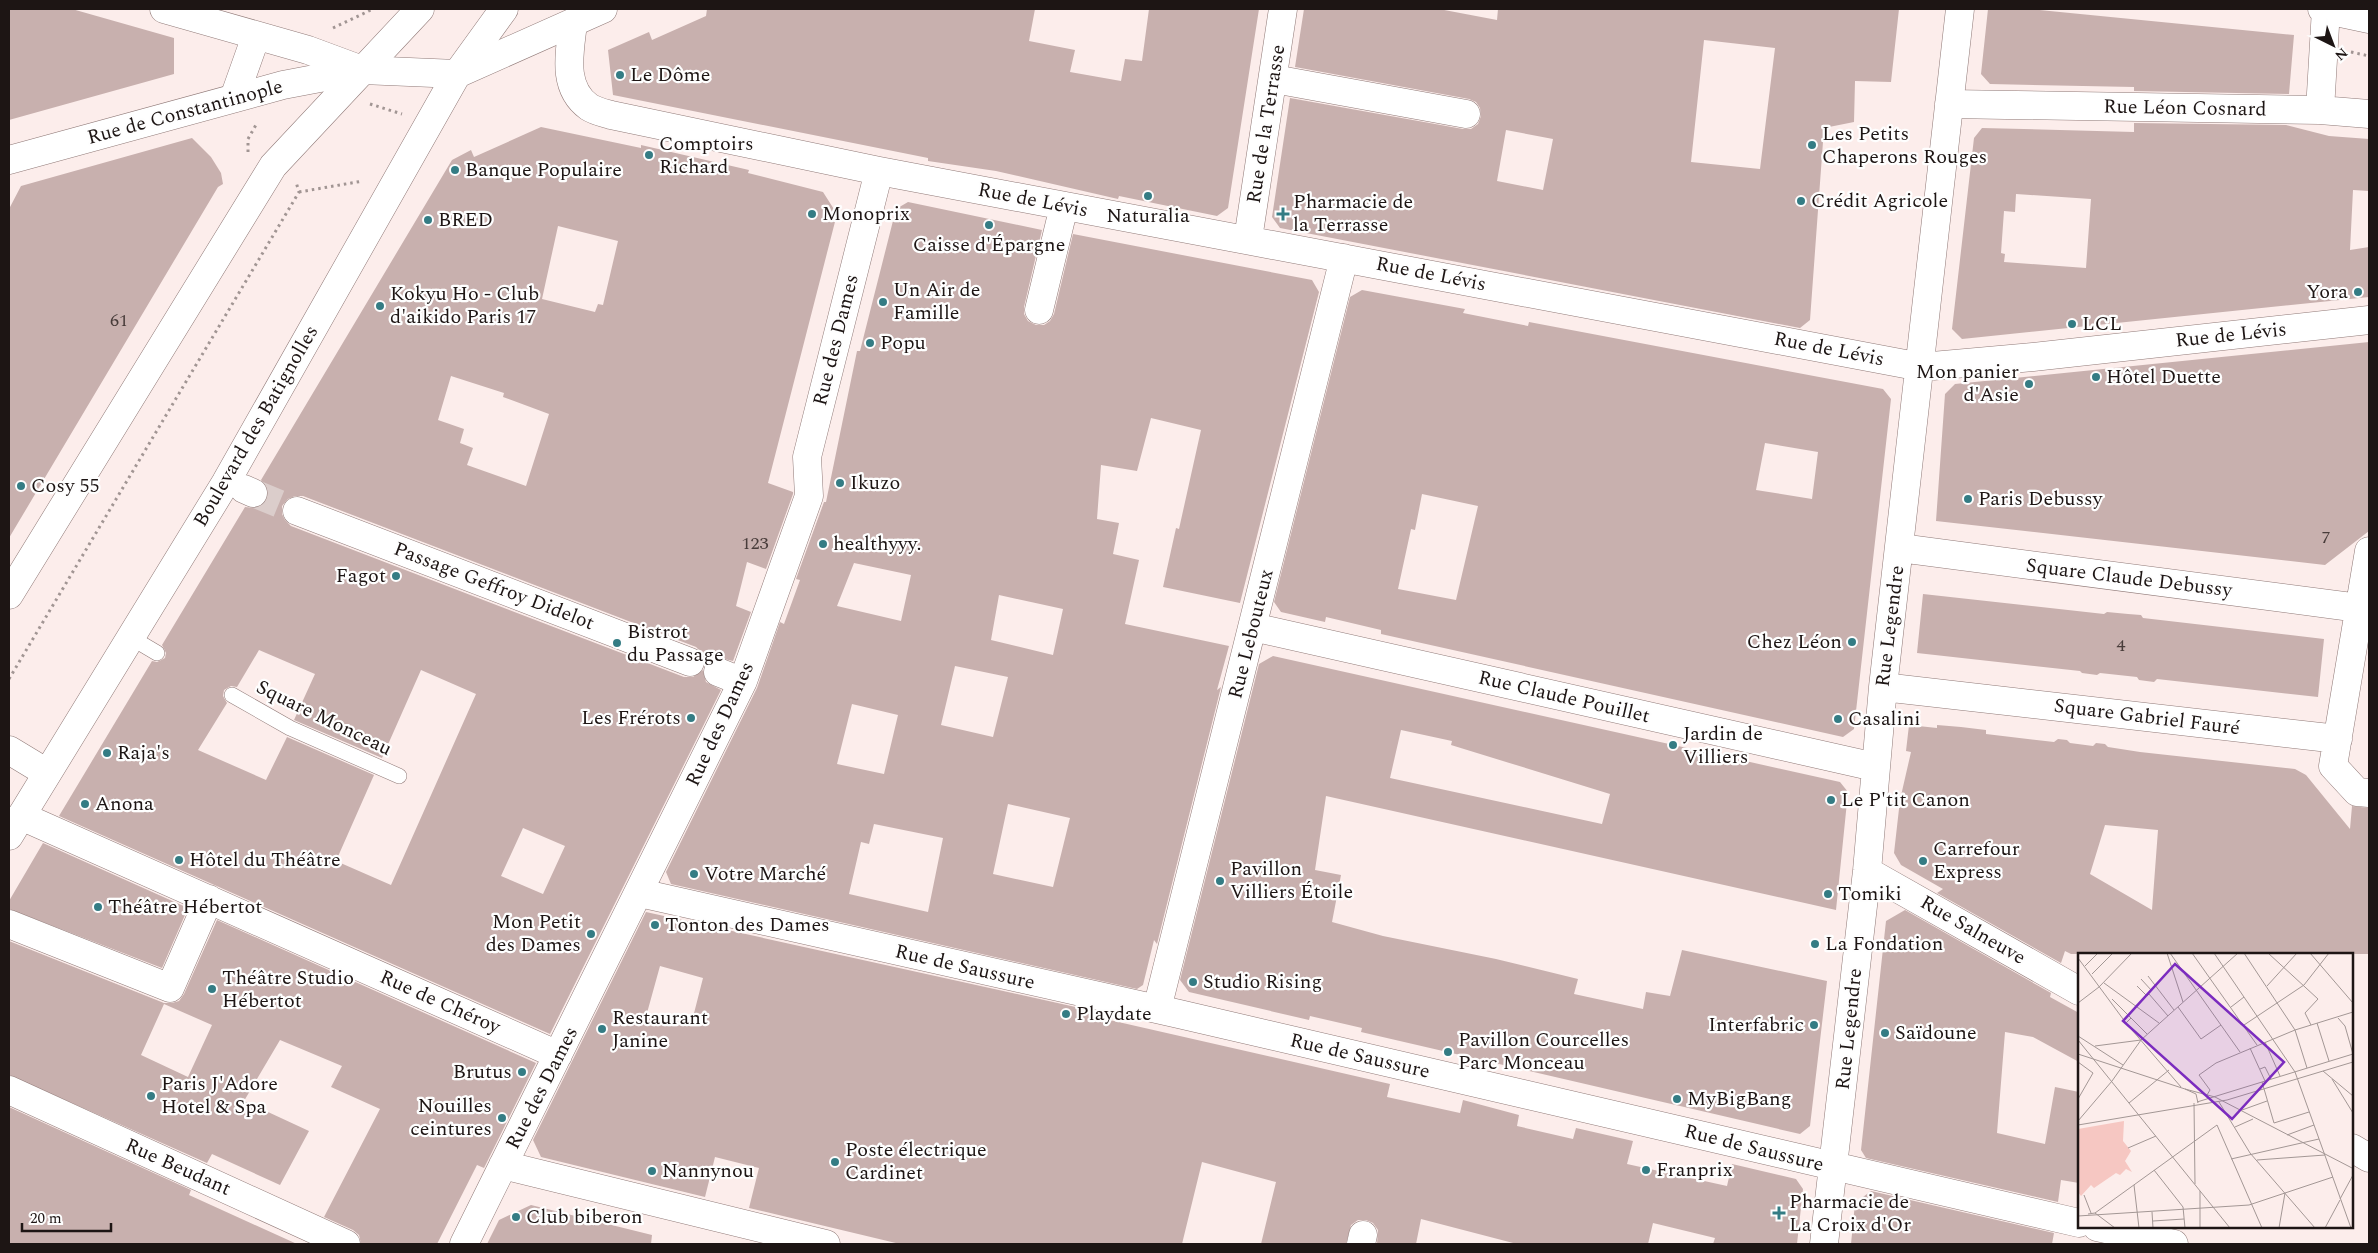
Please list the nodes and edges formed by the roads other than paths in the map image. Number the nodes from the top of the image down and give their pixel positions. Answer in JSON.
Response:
{"nodes":[{"id":1,"x":164,"y":9,"type":"edge"},
{"id":2,"x":420,"y":9,"type":"edge"},
{"id":3,"x":504,"y":9,"type":"edge"},
{"id":4,"x":603,"y":9,"type":"edge"},
{"id":5,"x":1283,"y":9,"type":"edge"},
{"id":6,"x":1960,"y":9,"type":"edge"},
{"id":7,"x":2324,"y":9,"type":"edge"},
{"id":8,"x":2369,"y":19,"type":"edge"},
{"id":9,"x":572,"y":23,"type":"junction"},
{"id":10,"x":256,"y":36,"type":"junction"},
{"id":11,"x":362,"y":70,"type":"junction"},
{"id":12,"x":457,"y":74,"type":"junction"},
{"id":13,"x":1274,"y":79,"type":"junction"},
{"id":14,"x":234,"y":98,"type":"junction"},
{"id":15,"x":1949,"y":104,"type":"junction"},
{"id":16,"x":2320,"y":110,"type":"junction"},
{"id":17,"x":1466,"y":114,"type":"dead end"},
{"id":18,"x":2369,"y":114,"type":"edge"},
{"id":19,"x":9,"y":160,"type":"edge"},
{"id":20,"x":879,"y":171,"type":"junction"},
{"id":21,"x":1064,"y":206,"type":"junction"},
{"id":22,"x":1248,"y":239,"type":"junction"},
{"id":23,"x":1344,"y":258,"type":"junction"},
{"id":24,"x":1039,"y":310,"type":"dead end"},
{"id":25,"x":2369,"y":320,"type":"edge"},
{"id":26,"x":1921,"y":366,"type":"junction"},
{"id":27,"x":297,"y":511,"type":"tunnel mouth"},
{"id":28,"x":1900,"y":548,"type":"junction"},
{"id":29,"x":2369,"y":550,"type":"edge"},
{"id":30,"x":9,"y":595,"type":"edge"},
{"id":31,"x":2359,"y":608,"type":"junction"},
{"id":32,"x":1246,"y":625,"type":"junction"},
{"id":33,"x":130,"y":637,"type":"junction"},
{"id":34,"x":157,"y":653,"type":"dead end"},
{"id":35,"x":690,"y":662,"type":"dead end"},
{"id":36,"x":2359,"y":671,"type":"edge"},
{"id":37,"x":1883,"y":687,"type":"junction"},
{"id":38,"x":232,"y":695,"type":"dead end"},
{"id":39,"x":2338,"y":739,"type":"junction"},
{"id":40,"x":9,"y":750,"type":"edge"},
{"id":41,"x":1875,"y":767,"type":"junction"},
{"id":42,"x":47,"y":773,"type":"junction"},
{"id":43,"x":399,"y":776,"type":"dead end"},
{"id":44,"x":2369,"y":793,"type":"edge"},
{"id":45,"x":15,"y":826,"type":"edge"},
{"id":46,"x":1867,"y":871,"type":"junction"},
{"id":47,"x":640,"y":893,"type":"junction"},
{"id":48,"x":210,"y":899,"type":"junction"},
{"id":49,"x":9,"y":924,"type":"edge"},
{"id":50,"x":2078,"y":990,"type":"edge"},
{"id":51,"x":1157,"y":1008,"type":"junction"},
{"id":52,"x":558,"y":1055,"type":"junction"},
{"id":53,"x":9,"y":1090,"type":"edge"},
{"id":54,"x":2353,"y":1149,"type":"edge"},
{"id":55,"x":2369,"y":1158,"type":"edge"},
{"id":56,"x":503,"y":1165,"type":"junction"},
{"id":57,"x":1833,"y":1167,"type":"junction"},
{"id":58,"x":2078,"y":1223,"type":"edge"},
{"id":59,"x":2101,"y":1228,"type":"edge"},
{"id":60,"x":346,"y":1244,"type":"edge"},
{"id":61,"x":464,"y":1244,"type":"edge"},
{"id":62,"x":826,"y":1244,"type":"edge"},
{"id":63,"x":1824,"y":1244,"type":"edge"},
{"id":64,"x":2174,"y":1244,"type":"edge"}],
"edges":[{"from":1,"to":10,"type":"street"},
{"from":2,"to":11,"type":"street"},
{"from":3,"to":12,"type":"street","name":"Boulevard des Batignolles"},
{"from":4,"to":9,"type":"street"},
{"from":5,"to":13,"type":"street","name":"Rue de la Terrasse"},
{"from":6,"to":15,"type":"street","name":"Rue Legendre"},
{"from":7,"to":8,"type":"street"},
{"from":7,"to":16,"type":"street"},
{"from":9,"to":12,"type":"street"},
{"from":9,"to":20,"type":"street","name":"Rue de Lévis"},
{"from":10,"to":11,"type":"street"},
{"from":10,"to":14,"type":"street"},
{"from":11,"to":12,"type":"street"},
{"from":11,"to":14,"type":"street","name":"Rue de Constantinople"},
{"from":11,"to":30,"type":"street"},
{"from":12,"to":33,"type":"street","name":"Boulevard des Batignolles"},
{"from":13,"to":17,"type":"street"},
{"from":13,"to":22,"type":"street","name":"Rue de la Terrasse"},
{"from":14,"to":19,"type":"street","name":"Rue de Constantinople"},
{"from":15,"to":16,"type":"street","name":"Rue Léon Cosnard"},
{"from":15,"to":26,"type":"street","name":"Rue Legendre"},
{"from":16,"to":18,"type":"street","name":"Rue Léon Cosnard"},
{"from":20,"to":21,"type":"street","name":"Rue de Lévis"},
{"from":20,"to":47,"type":"street","name":"Rue des Dames"},
{"from":21,"to":22,"type":"street","name":"Rue de Lévis"},
{"from":21,"to":24,"type":"street"},
{"from":22,"to":23,"type":"street","name":"Rue de Lévis"},
{"from":23,"to":26,"type":"street","name":"Rue de Lévis"},
{"from":23,"to":32,"type":"street","name":"Rue Lebouteux"},
{"from":25,"to":26,"type":"street","name":"Rue de Lévis"},
{"from":26,"to":28,"type":"street","name":"Rue Legendre"},
{"from":27,"to":35,"type":"street","name":"Passage Geffroy Didelot"},
{"from":28,"to":31,"type":"street","name":"Square Claude Debussy"},
{"from":28,"to":37,"type":"street","name":"Rue Legendre"},
{"from":29,"to":31,"type":"street"},
{"from":31,"to":36,"type":"street"},
{"from":32,"to":41,"type":"street","name":"Rue Claude Pouillet"},
{"from":32,"to":51,"type":"street","name":"Rue Lebouteux"},
{"from":33,"to":34,"type":"lane"},
{"from":33,"to":42,"type":"street","name":"Boulevard des Batignolles"},
{"from":36,"to":39,"type":"street"},
{"from":37,"to":39,"type":"street","name":"Square Gabriel Fauré"},
{"from":37,"to":41,"type":"street","name":"Rue Legendre"},
{"from":38,"to":43,"type":"lane","name":"Square Monceau"},
{"from":39,"to":44,"type":"street"},
{"from":40,"to":42,"type":"street"},
{"from":41,"to":46,"type":"street","name":"Rue Legendre"},
{"from":42,"to":45,"type":"street","name":"Boulevard des Batignolles"},
{"from":45,"to":48,"type":"street","name":"Rue de Chéroy"},
{"from":46,"to":50,"type":"street","name":"Rue Salneuve"},
{"from":46,"to":57,"type":"street","name":"Rue Legendre"},
{"from":47,"to":51,"type":"street","name":"Rue de Saussure"},
{"from":47,"to":52,"type":"street","name":"Rue des Dames"},
{"from":48,"to":49,"type":"street"},
{"from":48,"to":52,"type":"street","name":"Rue de Chéroy"},
{"from":51,"to":57,"type":"street","name":"Rue de Saussure"},
{"from":52,"to":56,"type":"street","name":"Rue des Dames"},
{"from":53,"to":60,"type":"street","name":"Rue Beudant"},
{"from":54,"to":55,"type":"street"},
{"from":56,"to":61,"type":"street","name":"Rue des Dames"},
{"from":56,"to":62,"type":"street"},
{"from":57,"to":58,"type":"street","name":"Rue de Saussure"},
{"from":57,"to":63,"type":"street","name":"Rue Legendre"},
{"from":59,"to":64,"type":"street"}]}
